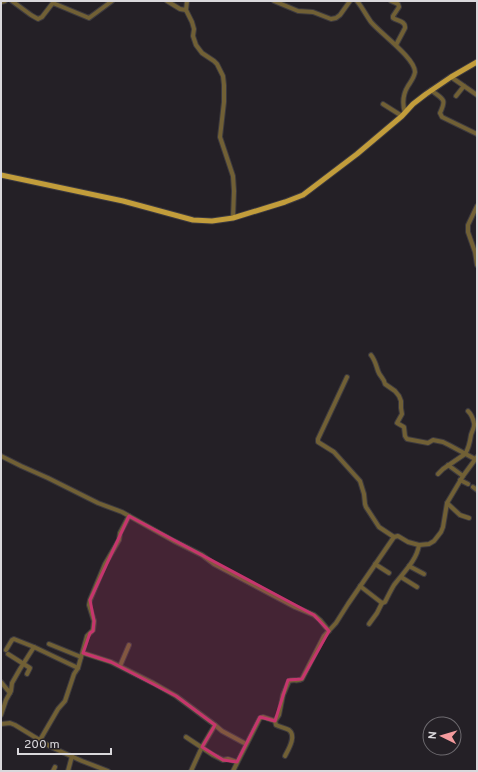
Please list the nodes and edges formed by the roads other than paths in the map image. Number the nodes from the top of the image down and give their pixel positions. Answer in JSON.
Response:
{"nodes":[{"id":1,"x":5,"y":1,"type":"edge"},
{"id":2,"x":12,"y":1,"type":"edge"},
{"id":3,"x":112,"y":1,"type":"edge"},
{"id":4,"x":167,"y":1,"type":"edge"},
{"id":5,"x":187,"y":1,"type":"edge"},
{"id":6,"x":274,"y":1,"type":"edge"},
{"id":7,"x":350,"y":1,"type":"edge"},
{"id":8,"x":357,"y":1,"type":"edge"},
{"id":9,"x":391,"y":1,"type":"edge"},
{"id":10,"x":1,"y":2,"type":"edge"},
{"id":11,"x":186,"y":10,"type":"junction"},
{"id":12,"x":396,"y":46,"type":"junction"},
{"id":13,"x":477,"y":62,"type":"edge"},
{"id":14,"x":451,"y":77,"type":"junction"},
{"id":15,"x":464,"y":86,"type":"junction"},
{"id":16,"x":431,"y":90,"type":"junction"},
{"id":17,"x":477,"y":94,"type":"edge"},
{"id":18,"x":456,"y":96,"type":"dead end"},
{"id":19,"x":382,"y":104,"type":"dead end"},
{"id":20,"x":403,"y":114,"type":"junction"},
{"id":21,"x":477,"y":134,"type":"edge"},
{"id":22,"x":1,"y":175,"type":"edge"},
{"id":23,"x":477,"y":206,"type":"edge"},
{"id":24,"x":232,"y":218,"type":"junction"},
{"id":25,"x":477,"y":265,"type":"edge"},
{"id":26,"x":371,"y":355,"type":"dead end"},
{"id":27,"x":347,"y":377,"type":"dead end"},
{"id":28,"x":468,"y":411,"type":"dead end"},
{"id":29,"x":465,"y":454,"type":"junction"},
{"id":30,"x":1,"y":456,"type":"edge"},
{"id":31,"x":476,"y":458,"type":"edge"},
{"id":32,"x":448,"y":465,"type":"junction"},
{"id":33,"x":438,"y":474,"type":"dead end"},
{"id":34,"x":461,"y":478,"type":"junction"},
{"id":35,"x":468,"y":484,"type":"dead end"},
{"id":36,"x":447,"y":504,"type":"junction"},
{"id":37,"x":129,"y":516,"type":"junction"},
{"id":38,"x":469,"y":518,"type":"dead end"},
{"id":39,"x":394,"y":537,"type":"junction"},
{"id":40,"x":419,"y":545,"type":"junction"},
{"id":41,"x":375,"y":564,"type":"junction"},
{"id":42,"x":409,"y":566,"type":"junction"},
{"id":43,"x":389,"y":573,"type":"dead end"},
{"id":44,"x":424,"y":574,"type":"dead end"},
{"id":45,"x":401,"y":577,"type":"junction"},
{"id":46,"x":360,"y":586,"type":"junction"},
{"id":47,"x":416,"y":587,"type":"dead end"},
{"id":48,"x":382,"y":602,"type":"junction"},
{"id":49,"x":369,"y":624,"type":"dead end"},
{"id":50,"x":329,"y":631,"type":"junction"},
{"id":51,"x":50,"y":644,"type":"dead end"},
{"id":52,"x":129,"y":645,"type":"dead end"},
{"id":53,"x":34,"y":647,"type":"junction"},
{"id":54,"x":6,"y":650,"type":"dead end"},
{"id":55,"x":8,"y":654,"type":"dead end"},
{"id":56,"x":82,"y":655,"type":"junction"},
{"id":57,"x":24,"y":664,"type":"junction"},
{"id":58,"x":120,"y":666,"type":"junction"},
{"id":59,"x":78,"y":668,"type":"junction"},
{"id":60,"x":27,"y":674,"type":"dead end"},
{"id":61,"x":1,"y":682,"type":"edge"},
{"id":62,"x":10,"y":693,"type":"junction"},
{"id":63,"x":1,"y":715,"type":"edge"},
{"id":64,"x":275,"y":721,"type":"junction"},
{"id":65,"x":1,"y":724,"type":"edge"},
{"id":66,"x":215,"y":725,"type":"junction"},
{"id":67,"x":186,"y":737,"type":"dead end"},
{"id":68,"x":40,"y":740,"type":"junction"},
{"id":69,"x":246,"y":744,"type":"junction"},
{"id":70,"x":202,"y":747,"type":"junction"},
{"id":71,"x":72,"y":756,"type":"junction"},
{"id":72,"x":286,"y":756,"type":"dead end"},
{"id":73,"x":238,"y":762,"type":"junction"},
{"id":74,"x":68,"y":771,"type":"edge"},
{"id":75,"x":108,"y":771,"type":"edge"},
{"id":76,"x":191,"y":771,"type":"edge"},
{"id":77,"x":233,"y":771,"type":"edge"}],
"edges":[{"from":1,"to":10,"type":"street"},
{"from":2,"to":3,"type":"street"},
{"from":4,"to":11,"type":"street"},
{"from":5,"to":11,"type":"street"},
{"from":6,"to":7,"type":"street"},
{"from":8,"to":12,"type":"street"},
{"from":9,"to":12,"type":"street"},
{"from":11,"to":24,"type":"street"},
{"from":12,"to":20,"type":"street"},
{"from":13,"to":14,"type":"main road"},
{"from":14,"to":15,"type":"street"},
{"from":14,"to":16,"type":"main road"},
{"from":15,"to":17,"type":"street"},
{"from":15,"to":18,"type":"street"},
{"from":16,"to":20,"type":"main road"},
{"from":16,"to":21,"type":"street"},
{"from":19,"to":20,"type":"street"},
{"from":20,"to":24,"type":"main road"},
{"from":22,"to":24,"type":"main road"},
{"from":23,"to":25,"type":"street"},
{"from":26,"to":29,"type":"street"},
{"from":27,"to":39,"type":"street"},
{"from":28,"to":29,"type":"street"},
{"from":29,"to":31,"type":"street"},
{"from":29,"to":32,"type":"street"},
{"from":30,"to":37,"type":"street"},
{"from":31,"to":34,"type":"street"},
{"from":32,"to":33,"type":"street"},
{"from":32,"to":34,"type":"street"},
{"from":34,"to":35,"type":"street"},
{"from":34,"to":36,"type":"street"},
{"from":36,"to":38,"type":"street"},
{"from":36,"to":40,"type":"street"},
{"from":37,"to":50,"type":"street"},
{"from":37,"to":56,"type":"street"},
{"from":39,"to":40,"type":"street"},
{"from":39,"to":41,"type":"street"},
{"from":40,"to":42,"type":"street"},
{"from":41,"to":43,"type":"street"},
{"from":41,"to":46,"type":"street"},
{"from":42,"to":44,"type":"street"},
{"from":42,"to":45,"type":"street"},
{"from":45,"to":47,"type":"street"},
{"from":45,"to":48,"type":"street"},
{"from":46,"to":48,"type":"street"},
{"from":46,"to":50,"type":"street"},
{"from":48,"to":49,"type":"street"},
{"from":50,"to":64,"type":"street"},
{"from":51,"to":56,"type":"street"},
{"from":52,"to":58,"type":"street"},
{"from":53,"to":54,"type":"street"},
{"from":53,"to":57,"type":"street"},
{"from":53,"to":59,"type":"street"},
{"from":55,"to":57,"type":"street"},
{"from":56,"to":58,"type":"street"},
{"from":56,"to":59,"type":"street"},
{"from":57,"to":60,"type":"street"},
{"from":57,"to":62,"type":"street"},
{"from":58,"to":66,"type":"street"},
{"from":59,"to":68,"type":"street"},
{"from":61,"to":62,"type":"street"},
{"from":62,"to":63,"type":"street"},
{"from":64,"to":69,"type":"street"},
{"from":64,"to":72,"type":"street"},
{"from":65,"to":68,"type":"street"},
{"from":66,"to":69,"type":"street"},
{"from":66,"to":70,"type":"street"},
{"from":67,"to":70,"type":"street"},
{"from":68,"to":71,"type":"street"},
{"from":69,"to":73,"type":"street"},
{"from":70,"to":73,"type":"street"},
{"from":70,"to":76,"type":"street"},
{"from":71,"to":74,"type":"street"},
{"from":71,"to":75,"type":"street"},
{"from":73,"to":77,"type":"street"}]}
